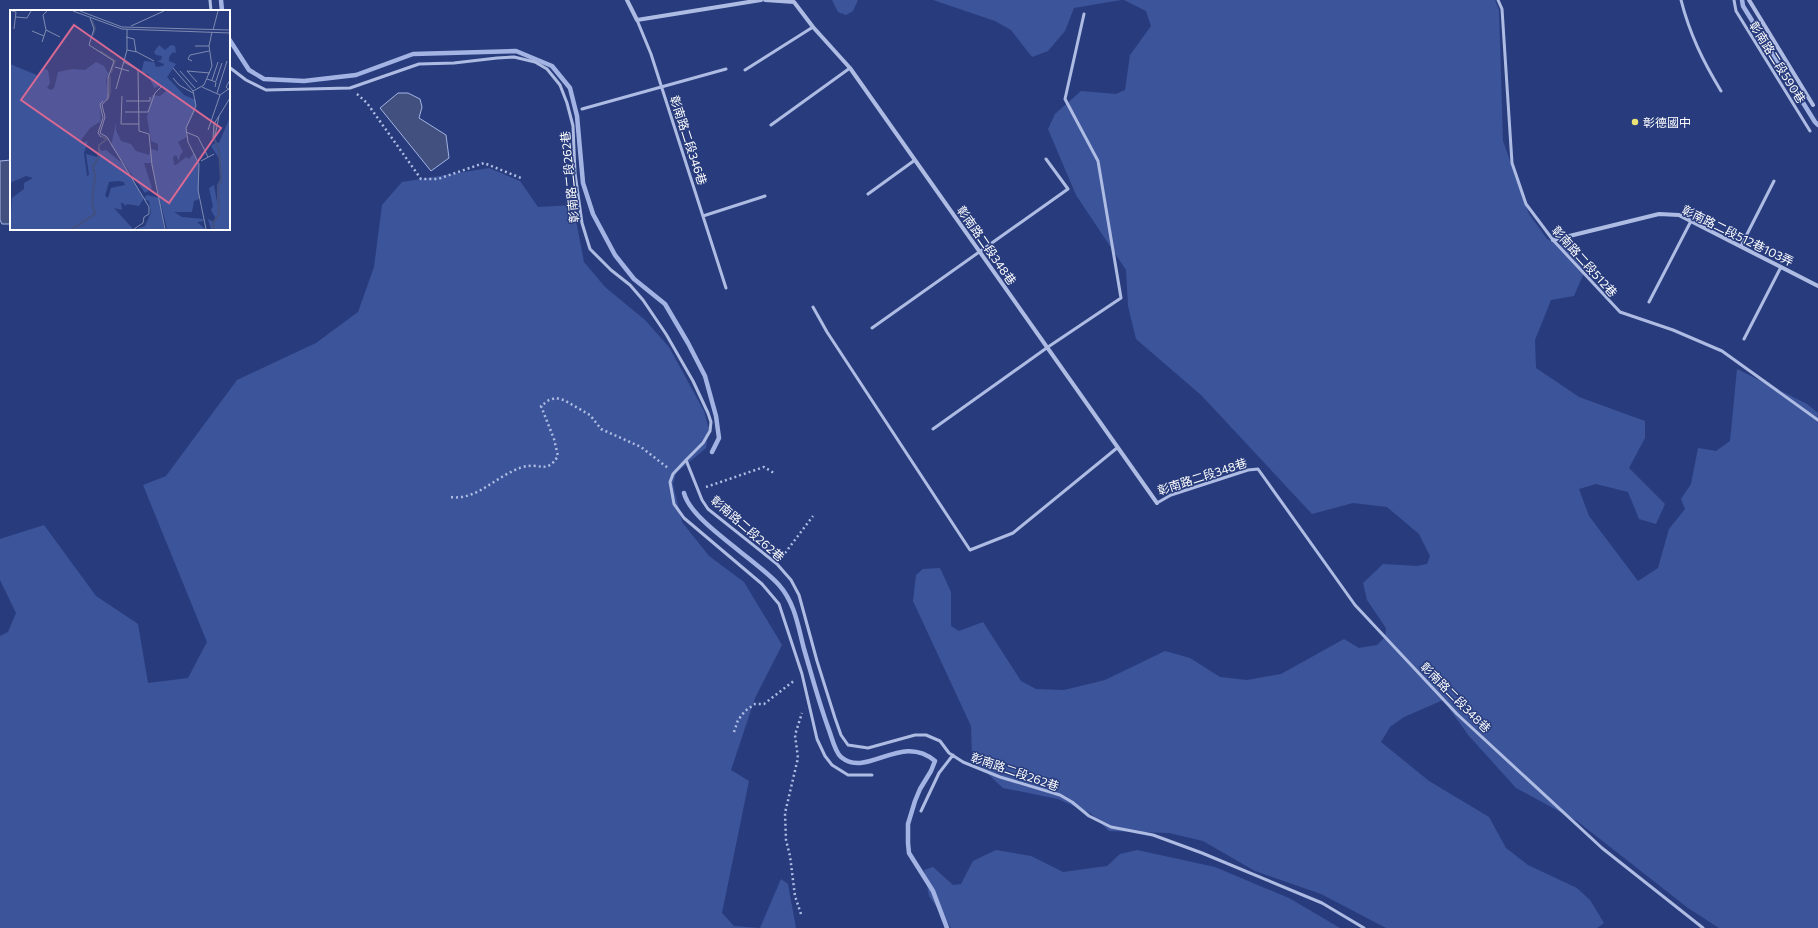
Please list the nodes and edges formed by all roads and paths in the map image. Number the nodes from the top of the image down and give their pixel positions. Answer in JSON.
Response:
{"nodes":[{"id":1,"x":210,"y":0,"type":"edge"},
{"id":2,"x":627,"y":0,"type":"edge"},
{"id":3,"x":761,"y":0,"type":"edge"},
{"id":4,"x":765,"y":0,"type":"edge"},
{"id":5,"x":1498,"y":0,"type":"edge"},
{"id":6,"x":1681,"y":0,"type":"edge"},
{"id":7,"x":1734,"y":0,"type":"edge"},
{"id":8,"x":1749,"y":0,"type":"edge"},
{"id":9,"x":211,"y":10,"type":"edge"},
{"id":10,"x":1084,"y":14,"type":"dead end"},
{"id":11,"x":637,"y":20,"type":"junction"},
{"id":12,"x":813,"y":27,"type":"junction"},
{"id":13,"x":230,"y":68,"type":"edge"},
{"id":14,"x":850,"y":68,"type":"junction"},
{"id":15,"x":726,"y":69,"type":"dead end"},
{"id":16,"x":745,"y":70,"type":"dead end"},
{"id":17,"x":350,"y":88,"type":"junction"},
{"id":18,"x":661,"y":88,"type":"junction"},
{"id":19,"x":1721,"y":91,"type":"dead end"},
{"id":20,"x":1813,"y":105,"type":"dead end"},
{"id":21,"x":582,"y":109,"type":"dead end"},
{"id":22,"x":771,"y":125,"type":"dead end"},
{"id":23,"x":1810,"y":131,"type":"dead end"},
{"id":24,"x":1046,"y":159,"type":"dead end"},
{"id":25,"x":915,"y":160,"type":"junction"},
{"id":26,"x":521,"y":178,"type":"dead end"},
{"id":27,"x":1774,"y":181,"type":"dead end"},
{"id":28,"x":868,"y":194,"type":"dead end"},
{"id":29,"x":764,"y":196,"type":"dead end"},
{"id":30,"x":703,"y":216,"type":"junction"},
{"id":31,"x":1691,"y":221,"type":"junction"},
{"id":32,"x":1553,"y":240,"type":"junction"},
{"id":33,"x":1741,"y":246,"type":"junction"},
{"id":34,"x":979,"y":251,"type":"junction"},
{"id":35,"x":1781,"y":267,"type":"junction"},
{"id":36,"x":1818,"y":286,"type":"edge"},
{"id":37,"x":726,"y":288,"type":"dead end"},
{"id":38,"x":1649,"y":302,"type":"dead end"},
{"id":39,"x":813,"y":307,"type":"dead end"},
{"id":40,"x":872,"y":328,"type":"dead end"},
{"id":41,"x":1744,"y":339,"type":"dead end"},
{"id":42,"x":1048,"y":347,"type":"junction"},
{"id":43,"x":1818,"y":420,"type":"edge"},
{"id":44,"x":933,"y":429,"type":"dead end"},
{"id":45,"x":1117,"y":448,"type":"junction"},
{"id":46,"x":686,"y":460,"type":"junction"},
{"id":47,"x":774,"y":473,"type":"dead end"},
{"id":48,"x":673,"y":474,"type":"junction"},
{"id":49,"x":698,"y":489,"type":"junction"},
{"id":50,"x":451,"y":497,"type":"dead end"},
{"id":51,"x":1157,"y":503,"type":"joint"},
{"id":52,"x":812,"y":516,"type":"dead end"},
{"id":53,"x":777,"y":564,"type":"junction"},
{"id":54,"x":802,"y":674,"type":"junction"},
{"id":55,"x":808,"y":702,"type":"junction"},
{"id":56,"x":734,"y":732,"type":"dead end"},
{"id":57,"x":953,"y":755,"type":"junction"},
{"id":58,"x":872,"y":775,"type":"dead end"},
{"id":59,"x":921,"y":811,"type":"dead end"},
{"id":60,"x":801,"y":914,"type":"dead end"},
{"id":61,"x":1364,"y":928,"type":"edge"},
{"id":62,"x":1702,"y":928,"type":"edge"}],
"edges":[{"from":1,"to":9,"type":"lane"},
{"from":2,"to":11,"type":"street","name":"彰南路二段346巷"},
{"from":3,"to":11,"type":"street"},
{"from":4,"to":12,"type":"street","name":"彰南路二段348巷"},
{"from":5,"to":32,"type":"lane","name":"彰南路二段512巷"},
{"from":6,"to":19,"type":"lane"},
{"from":7,"to":23,"type":"lane","name":"彰南路二段590巷"},
{"from":8,"to":20,"type":"street"},
{"from":10,"to":42,"type":"lane"},
{"from":11,"to":18,"type":"lane","name":"彰南路二段346巷"},
{"from":12,"to":14,"type":"street","name":"彰南路二段348巷"},
{"from":12,"to":16,"type":"lane"},
{"from":13,"to":17,"type":"lane","name":"彰南路二段262巷"},
{"from":14,"to":22,"type":"lane"},
{"from":14,"to":25,"type":"street","name":"彰南路二段348巷"},
{"from":15,"to":18,"type":"lane"},
{"from":17,"to":26,"type":"path"},
{"from":17,"to":46,"type":"lane","name":"彰南路二段262巷"},
{"from":18,"to":21,"type":"lane"},
{"from":18,"to":30,"type":"lane","name":"彰南路二段346巷"},
{"from":24,"to":34,"type":"lane"},
{"from":25,"to":28,"type":"lane"},
{"from":25,"to":34,"type":"street","name":"彰南路二段348巷"},
{"from":27,"to":33,"type":"lane"},
{"from":29,"to":30,"type":"lane"},
{"from":30,"to":37,"type":"lane","name":"彰南路二段346巷"},
{"from":31,"to":32,"type":"street","name":"彰南路二段512巷103弄"},
{"from":31,"to":33,"type":"street","name":"彰南路二段512巷103弄"},
{"from":31,"to":38,"type":"lane"},
{"from":32,"to":43,"type":"lane","name":"彰南路二段512巷"},
{"from":33,"to":35,"type":"street","name":"彰南路二段512巷103弄"},
{"from":34,"to":40,"type":"lane"},
{"from":34,"to":42,"type":"street","name":"彰南路二段348巷"},
{"from":35,"to":36,"type":"street","name":"彰南路二段512巷103弄"},
{"from":35,"to":41,"type":"lane"},
{"from":39,"to":45,"type":"lane"},
{"from":42,"to":44,"type":"lane"},
{"from":42,"to":45,"type":"street","name":"彰南路二段348巷"},
{"from":45,"to":51,"type":"street","name":"彰南路二段348巷"},
{"from":46,"to":48,"type":"lane"},
{"from":46,"to":49,"type":"lane","name":"彰南路二段262巷"},
{"from":47,"to":49,"type":"path"},
{"from":48,"to":50,"type":"path"},
{"from":48,"to":54,"type":"lane"},
{"from":49,"to":53,"type":"lane","name":"彰南路二段262巷"},
{"from":51,"to":62,"type":"lane","name":"彰南路二段348巷"},
{"from":52,"to":53,"type":"path"},
{"from":53,"to":57,"type":"lane","name":"彰南路二段262巷"},
{"from":54,"to":55,"type":"lane"},
{"from":54,"to":56,"type":"path"},
{"from":55,"to":58,"type":"lane"},
{"from":55,"to":60,"type":"path"},
{"from":57,"to":59,"type":"lane"},
{"from":57,"to":61,"type":"lane","name":"彰南路二段262巷"}]}
